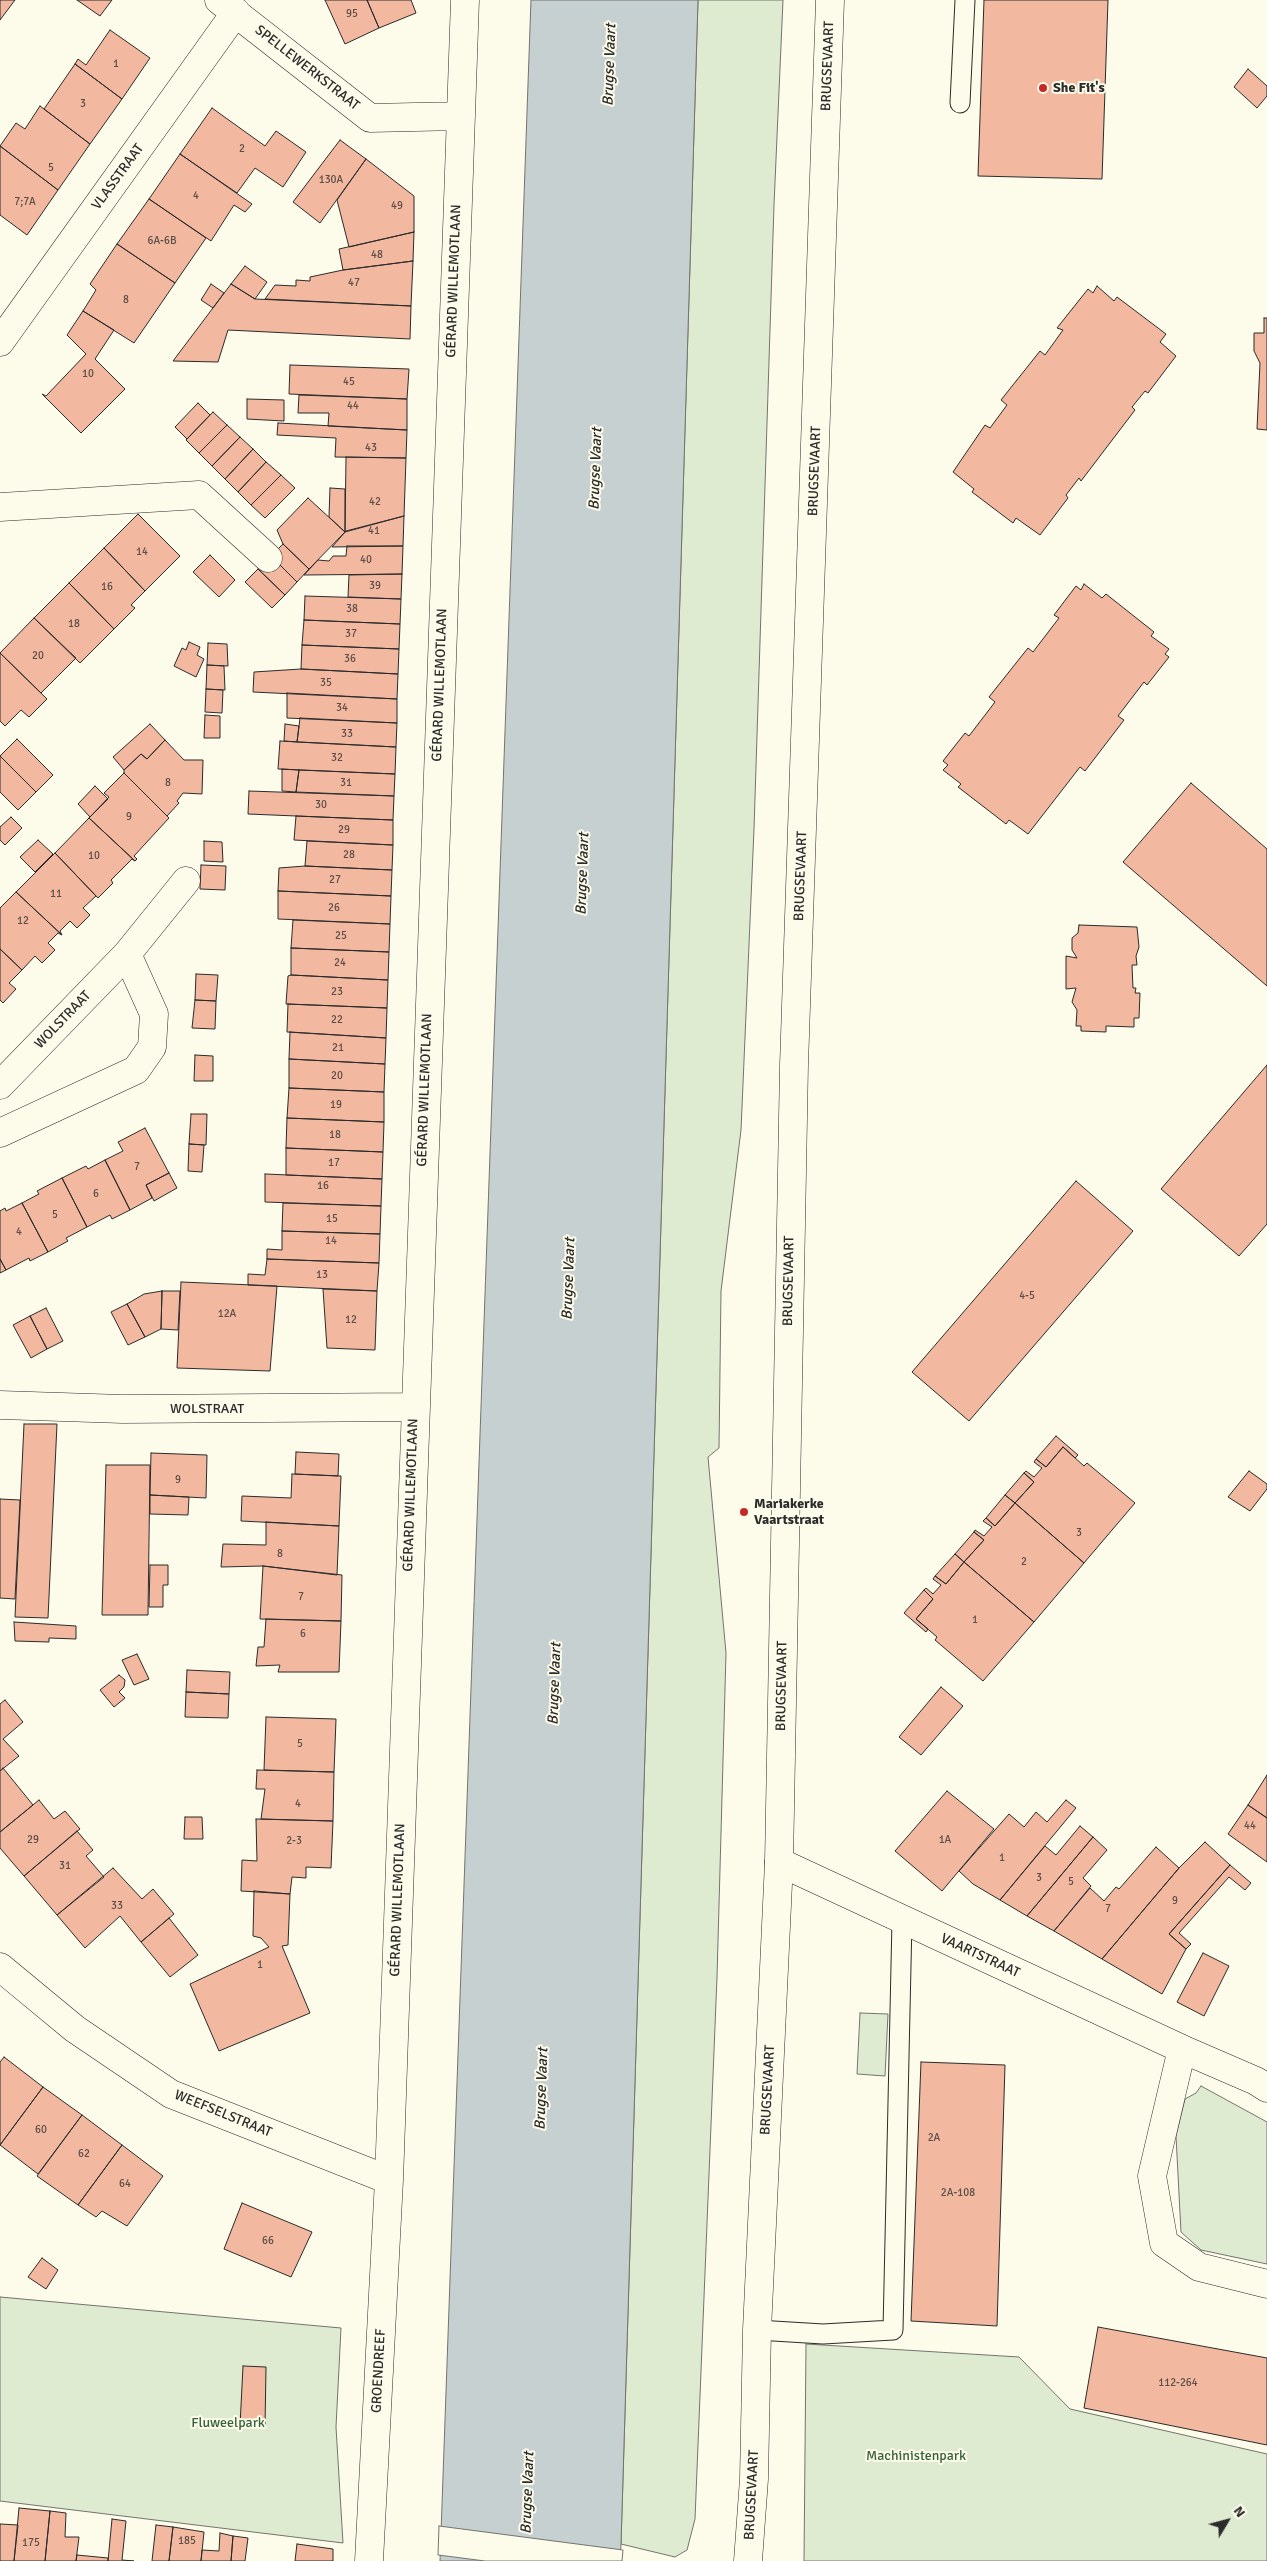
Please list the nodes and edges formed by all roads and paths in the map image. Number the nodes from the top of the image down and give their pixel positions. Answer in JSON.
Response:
{"nodes":[{"id":1,"x":465,"y":0,"type":"edge"},
{"id":2,"x":830,"y":0,"type":"edge"},
{"id":3,"x":965,"y":0,"type":"edge"},
{"id":4,"x":228,"y":6,"type":"edge"},
{"id":5,"x":960,"y":104,"type":"dead end"},
{"id":6,"x":460,"y":116,"type":"junction"},
{"id":7,"x":0,"y":342,"type":"edge"},
{"id":8,"x":0,"y":507,"type":"edge"},
{"id":9,"x":268,"y":558,"type":"dead end"},
{"id":10,"x":186,"y":881,"type":"dead end"},
{"id":11,"x":127,"y":954,"type":"junction"},
{"id":12,"x":0,"y":1085,"type":"edge"},
{"id":13,"x":0,"y":1133,"type":"edge"},
{"id":14,"x":0,"y":1405,"type":"edge"},
{"id":15,"x":414,"y":1407,"type":"junction"},
{"id":16,"x":778,"y":1862,"type":"junction"},
{"id":17,"x":902,"y":1920,"type":"junction"},
{"id":18,"x":0,"y":1967,"type":"edge"},
{"id":19,"x":1182,"y":2049,"type":"junction"},
{"id":20,"x":1263,"y":2077,"type":"edge"},
{"id":21,"x":389,"y":2180,"type":"junction"},
{"id":22,"x":1267,"y":2284,"type":"edge"},
{"id":23,"x":757,"y":2330,"type":"junction"},
{"id":24,"x":369,"y":2561,"type":"edge"},
{"id":25,"x":748,"y":2561,"type":"edge"}],
"edges":[{"from":1,"to":6,"type":"street","name":"GÉRARD WILLEMOTLAAN"},
{"from":2,"to":16,"type":"street","name":"BRUGSEVAART"},
{"from":3,"to":5,"type":"lane"},
{"from":4,"to":6,"type":"street","name":"SPELLEWERKSTRAAT"},
{"from":4,"to":7,"type":"street","name":"VLASSTRAAT"},
{"from":6,"to":15,"type":"street","name":"GÉRARD WILLEMOTLAAN"},
{"from":8,"to":9,"type":"street"},
{"from":10,"to":11,"type":"street","name":"WOLSTRAAT"},
{"from":11,"to":12,"type":"street","name":"WOLSTRAAT"},
{"from":11,"to":13,"type":"street"},
{"from":14,"to":15,"type":"street","name":"WOLSTRAAT"},
{"from":15,"to":21,"type":"street","name":"GÉRARD WILLEMOTLAAN"},
{"from":16,"to":17,"type":"street","name":"VAARTSTRAAT"},
{"from":16,"to":23,"type":"street","name":"BRUGSEVAART"},
{"from":17,"to":19,"type":"street","name":"VAARTSTRAAT"},
{"from":17,"to":23,"type":"lane"},
{"from":18,"to":21,"type":"street","name":"WEEFSELSTRAAT"},
{"from":19,"to":20,"type":"street","name":"VAARTSTRAAT"},
{"from":19,"to":22,"type":"street"},
{"from":21,"to":24,"type":"street","name":"GROENDREEF"},
{"from":23,"to":25,"type":"street","name":"BRUGSEVAART"}]}
